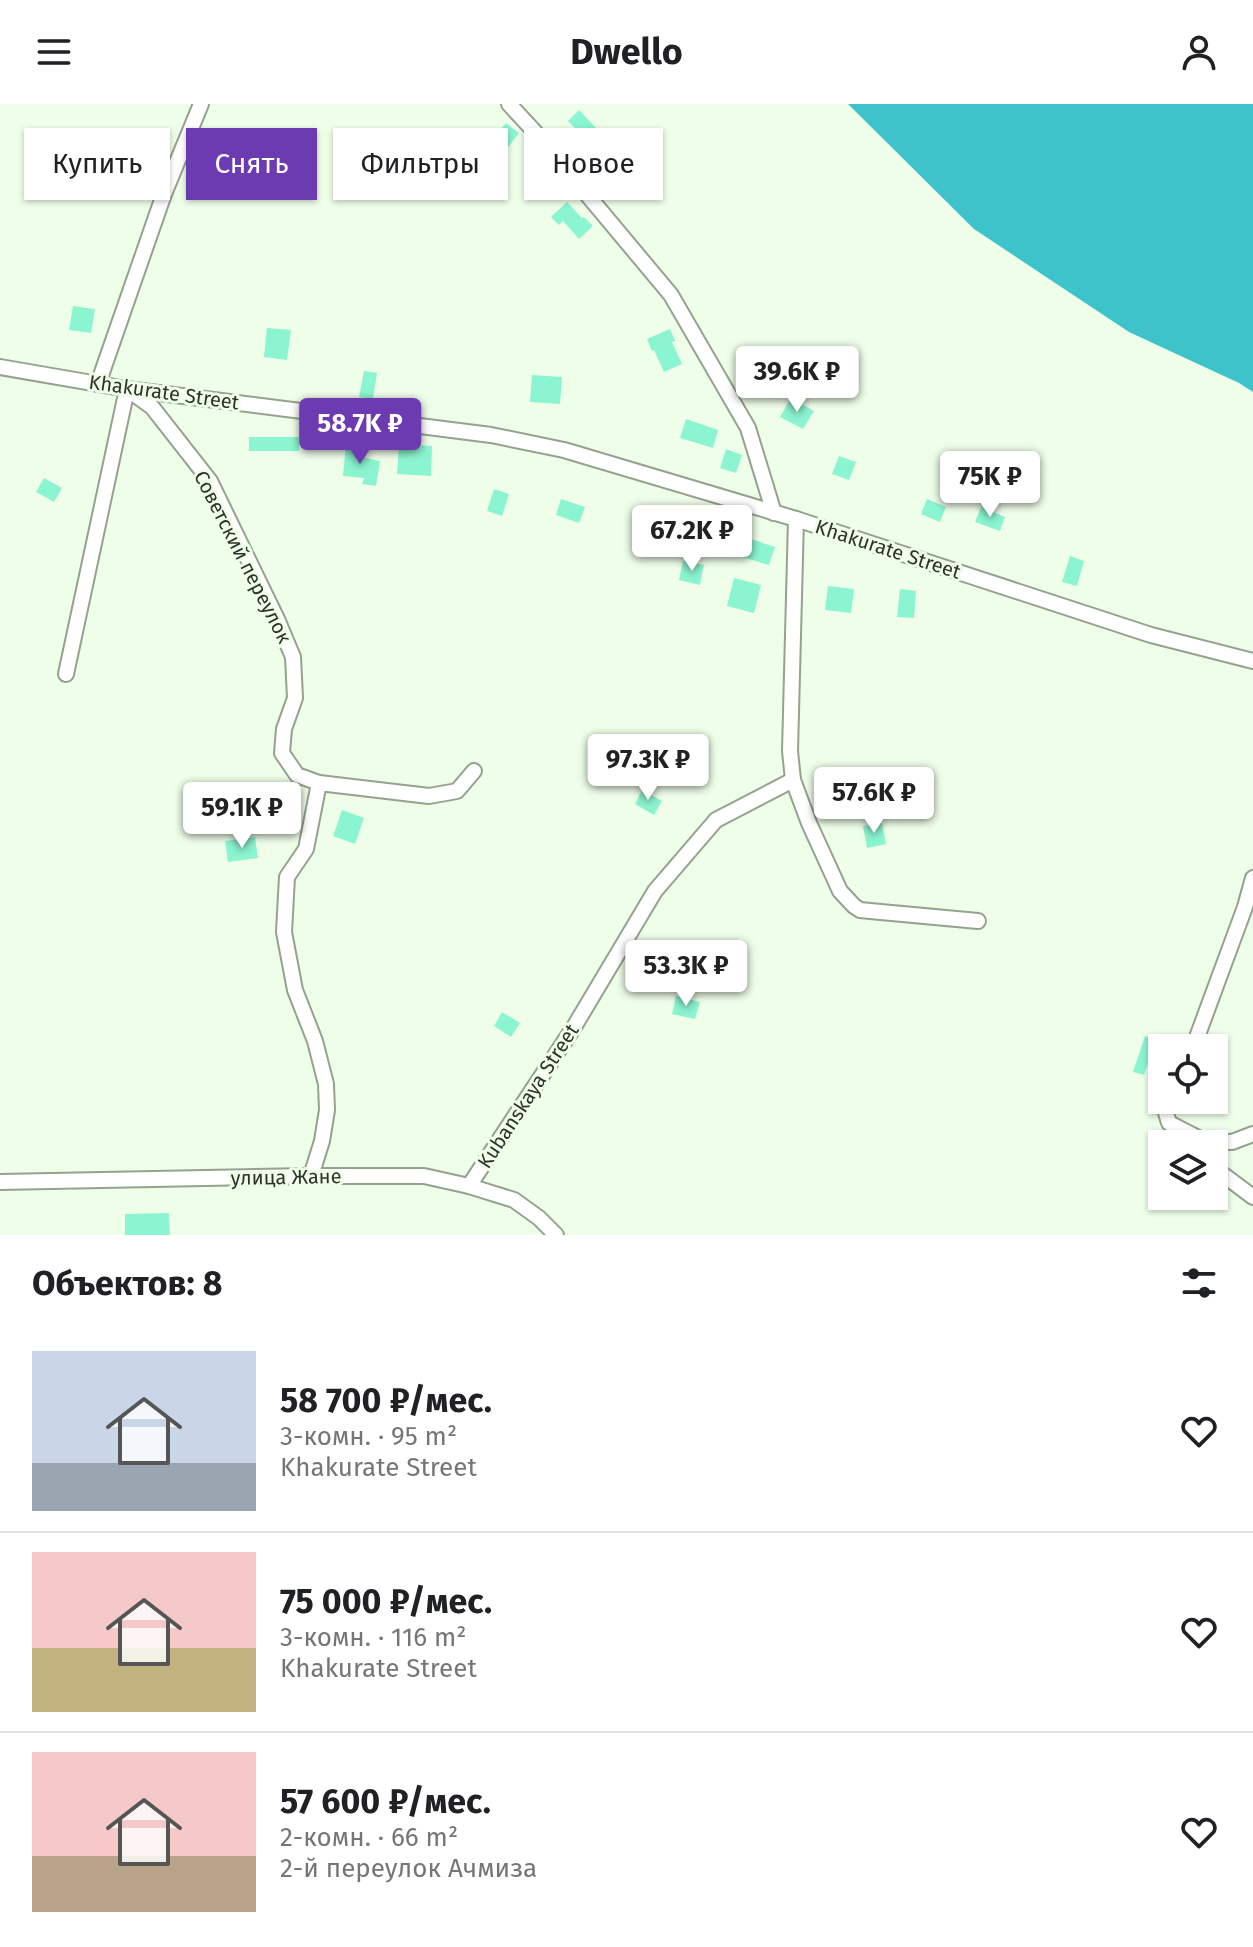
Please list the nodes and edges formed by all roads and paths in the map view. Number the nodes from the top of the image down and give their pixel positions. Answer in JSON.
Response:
{"nodes":[{"id":1,"x":201,"y":104,"type":"edge"},
{"id":2,"x":509,"y":104,"type":"edge"},
{"id":3,"x":0,"y":367,"type":"edge"},
{"id":4,"x":98,"y":384,"type":"junction"},
{"id":5,"x":127,"y":389,"type":"junction"},
{"id":6,"x":774,"y":513,"type":"junction"},
{"id":7,"x":796,"y":519,"type":"junction"},
{"id":8,"x":1253,"y":661,"type":"edge"},
{"id":9,"x":66,"y":674,"type":"dead end"},
{"id":10,"x":474,"y":771,"type":"dead end"},
{"id":11,"x":793,"y":780,"type":"junction"},
{"id":12,"x":319,"y":783,"type":"junction"},
{"id":13,"x":1253,"y":878,"type":"edge"},
{"id":14,"x":978,"y":921,"type":"dead end"},
{"id":15,"x":1198,"y":1034,"type":"edge"},
{"id":16,"x":1166,"y":1114,"type":"edge"},
{"id":17,"x":1182,"y":1130,"type":"edge"},
{"id":18,"x":1253,"y":1134,"type":"edge"},
{"id":19,"x":1228,"y":1142,"type":"edge"},
{"id":20,"x":311,"y":1176,"type":"junction"},
{"id":21,"x":1228,"y":1178,"type":"edge"},
{"id":22,"x":0,"y":1182,"type":"edge"},
{"id":23,"x":469,"y":1186,"type":"junction"},
{"id":24,"x":1253,"y":1197,"type":"edge"},
{"id":25,"x":556,"y":1235,"type":"edge"}],
"edges":[{"from":1,"to":4,"type":"street"},
{"from":2,"to":6,"type":"street"},
{"from":3,"to":4,"type":"street","name":"Khakurate Street"},
{"from":4,"to":5,"type":"street","name":"Khakurate Street"},
{"from":5,"to":6,"type":"street","name":"Khakurate Street"},
{"from":5,"to":9,"type":"street"},
{"from":5,"to":12,"type":"street","name":"Советский переулок"},
{"from":6,"to":7,"type":"street","name":"Khakurate Street"},
{"from":7,"to":8,"type":"street","name":"Khakurate Street"},
{"from":7,"to":11,"type":"street"},
{"from":10,"to":12,"type":"street","name":"Советский переулок"},
{"from":11,"to":14,"type":"street"},
{"from":11,"to":23,"type":"street","name":"Kubanskaya Street"},
{"from":12,"to":20,"type":"street"},
{"from":13,"to":15,"type":"street"},
{"from":16,"to":17,"type":"street"},
{"from":18,"to":19,"type":"street"},
{"from":20,"to":22,"type":"street","name":"улица Жане"},
{"from":20,"to":23,"type":"street","name":"улица Жане"},
{"from":21,"to":24,"type":"street"},
{"from":23,"to":25,"type":"street","name":"улица Жане"}]}
